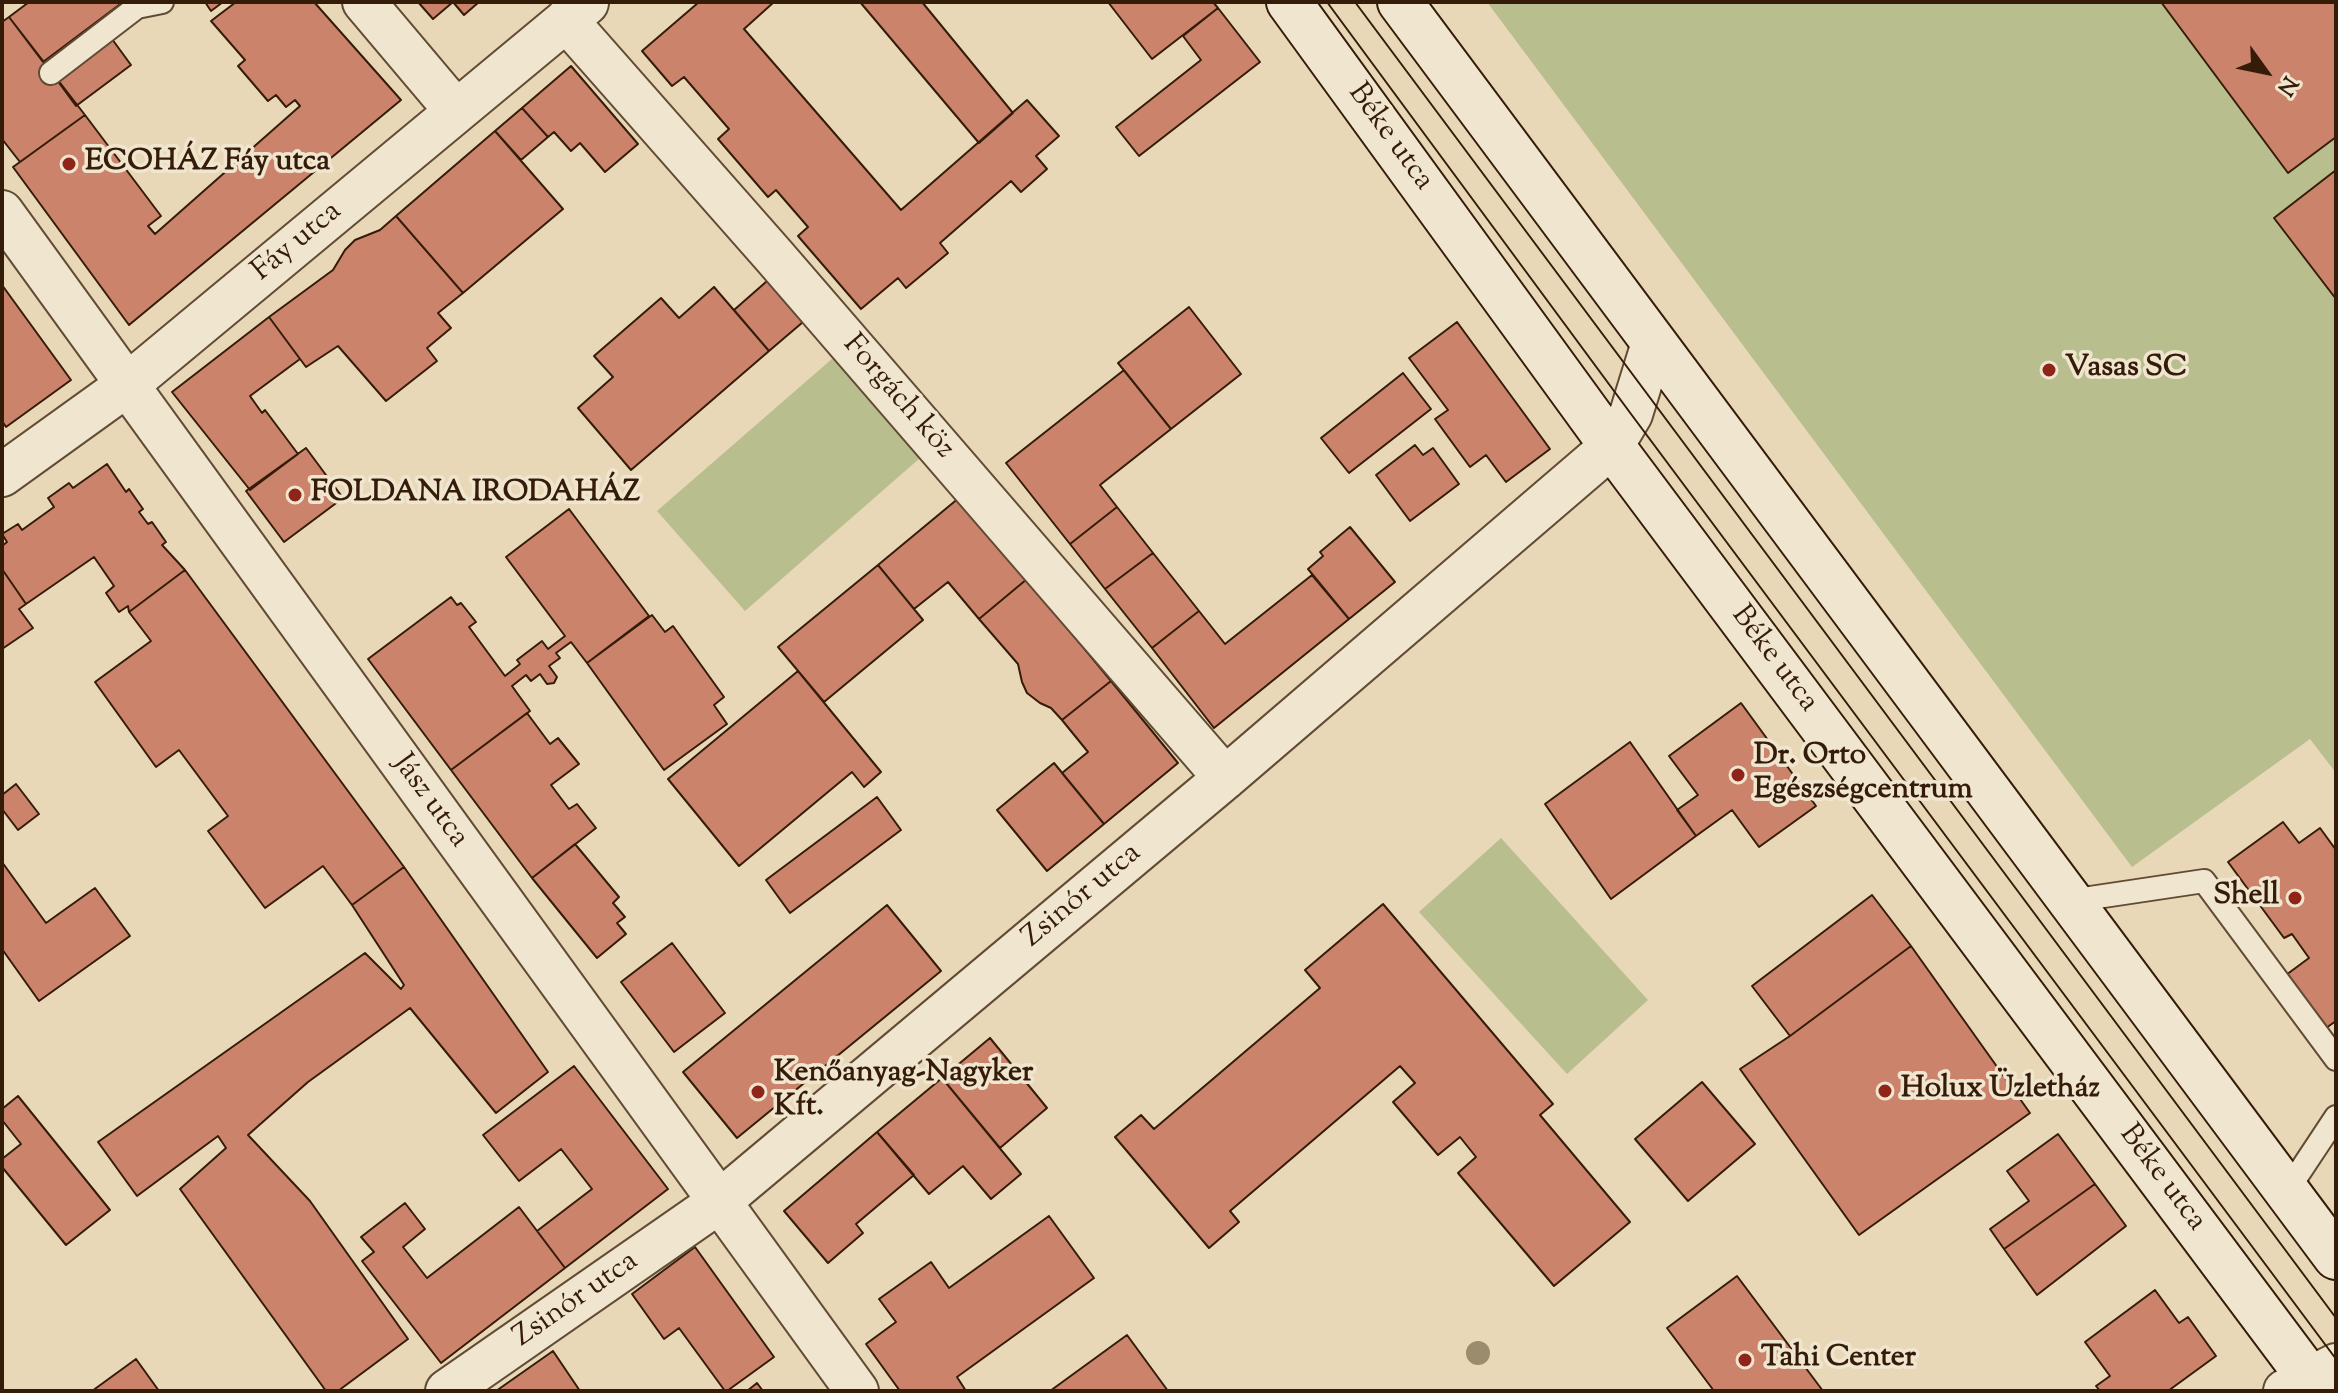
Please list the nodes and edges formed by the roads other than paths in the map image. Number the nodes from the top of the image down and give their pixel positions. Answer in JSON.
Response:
{"nodes":[{"id":1,"x":162,"y":2,"type":"edge"},
{"id":2,"x":364,"y":2,"type":"edge"},
{"id":3,"x":1289,"y":2,"type":"edge"},
{"id":4,"x":1400,"y":2,"type":"edge"},
{"id":5,"x":577,"y":11,"type":"edge"},
{"id":6,"x":51,"y":73,"type":"dead end"},
{"id":7,"x":456,"y":111,"type":"junction"},
{"id":8,"x":2,"y":212,"type":"edge"},
{"id":9,"x":1653,"y":343,"type":"junction"},
{"id":10,"x":127,"y":385,"type":"junction"},
{"id":11,"x":1612,"y":446,"type":"junction"},
{"id":12,"x":2,"y":475,"type":"edge"},
{"id":13,"x":1225,"y":778,"type":"junction"},
{"id":14,"x":2070,"y":901,"type":"junction"},
{"id":15,"x":2336,"y":1059,"type":"edge"},
{"id":16,"x":2336,"y":1117,"type":"edge"},
{"id":17,"x":2287,"y":1191,"type":"junction"},
{"id":18,"x":719,"y":1202,"type":"junction"},
{"id":19,"x":2336,"y":1257,"type":"edge"},
{"id":20,"x":2312,"y":1381,"type":"edge"},
{"id":21,"x":447,"y":1391,"type":"edge"},
{"id":22,"x":857,"y":1391,"type":"edge"}],
"edges":[{"from":1,"to":6,"type":"lane"},
{"from":2,"to":7,"type":"street"},
{"from":3,"to":11,"type":"main road","name":"Béke utca"},
{"from":4,"to":9,"type":"main road"},
{"from":5,"to":7,"type":"street","name":"Fáy utca"},
{"from":5,"to":13,"type":"street","name":"Forgách köz"},
{"from":7,"to":10,"type":"street","name":"Fáy utca"},
{"from":8,"to":10,"type":"street","name":"Jász utca"},
{"from":9,"to":11,"type":"street","name":"Zsinór utca"},
{"from":9,"to":14,"type":"main road"},
{"from":10,"to":12,"type":"street","name":"Fáy utca"},
{"from":10,"to":18,"type":"street","name":"Jász utca"},
{"from":11,"to":13,"type":"street","name":"Zsinór utca"},
{"from":11,"to":20,"type":"main road","name":"Béke utca"},
{"from":13,"to":18,"type":"street","name":"Zsinór utca"},
{"from":14,"to":15,"type":"lane"},
{"from":14,"to":17,"type":"main road"},
{"from":16,"to":17,"type":"lane"},
{"from":17,"to":19,"type":"main road"},
{"from":18,"to":21,"type":"street","name":"Zsinór utca"},
{"from":18,"to":22,"type":"street","name":"Jász utca"}]}
